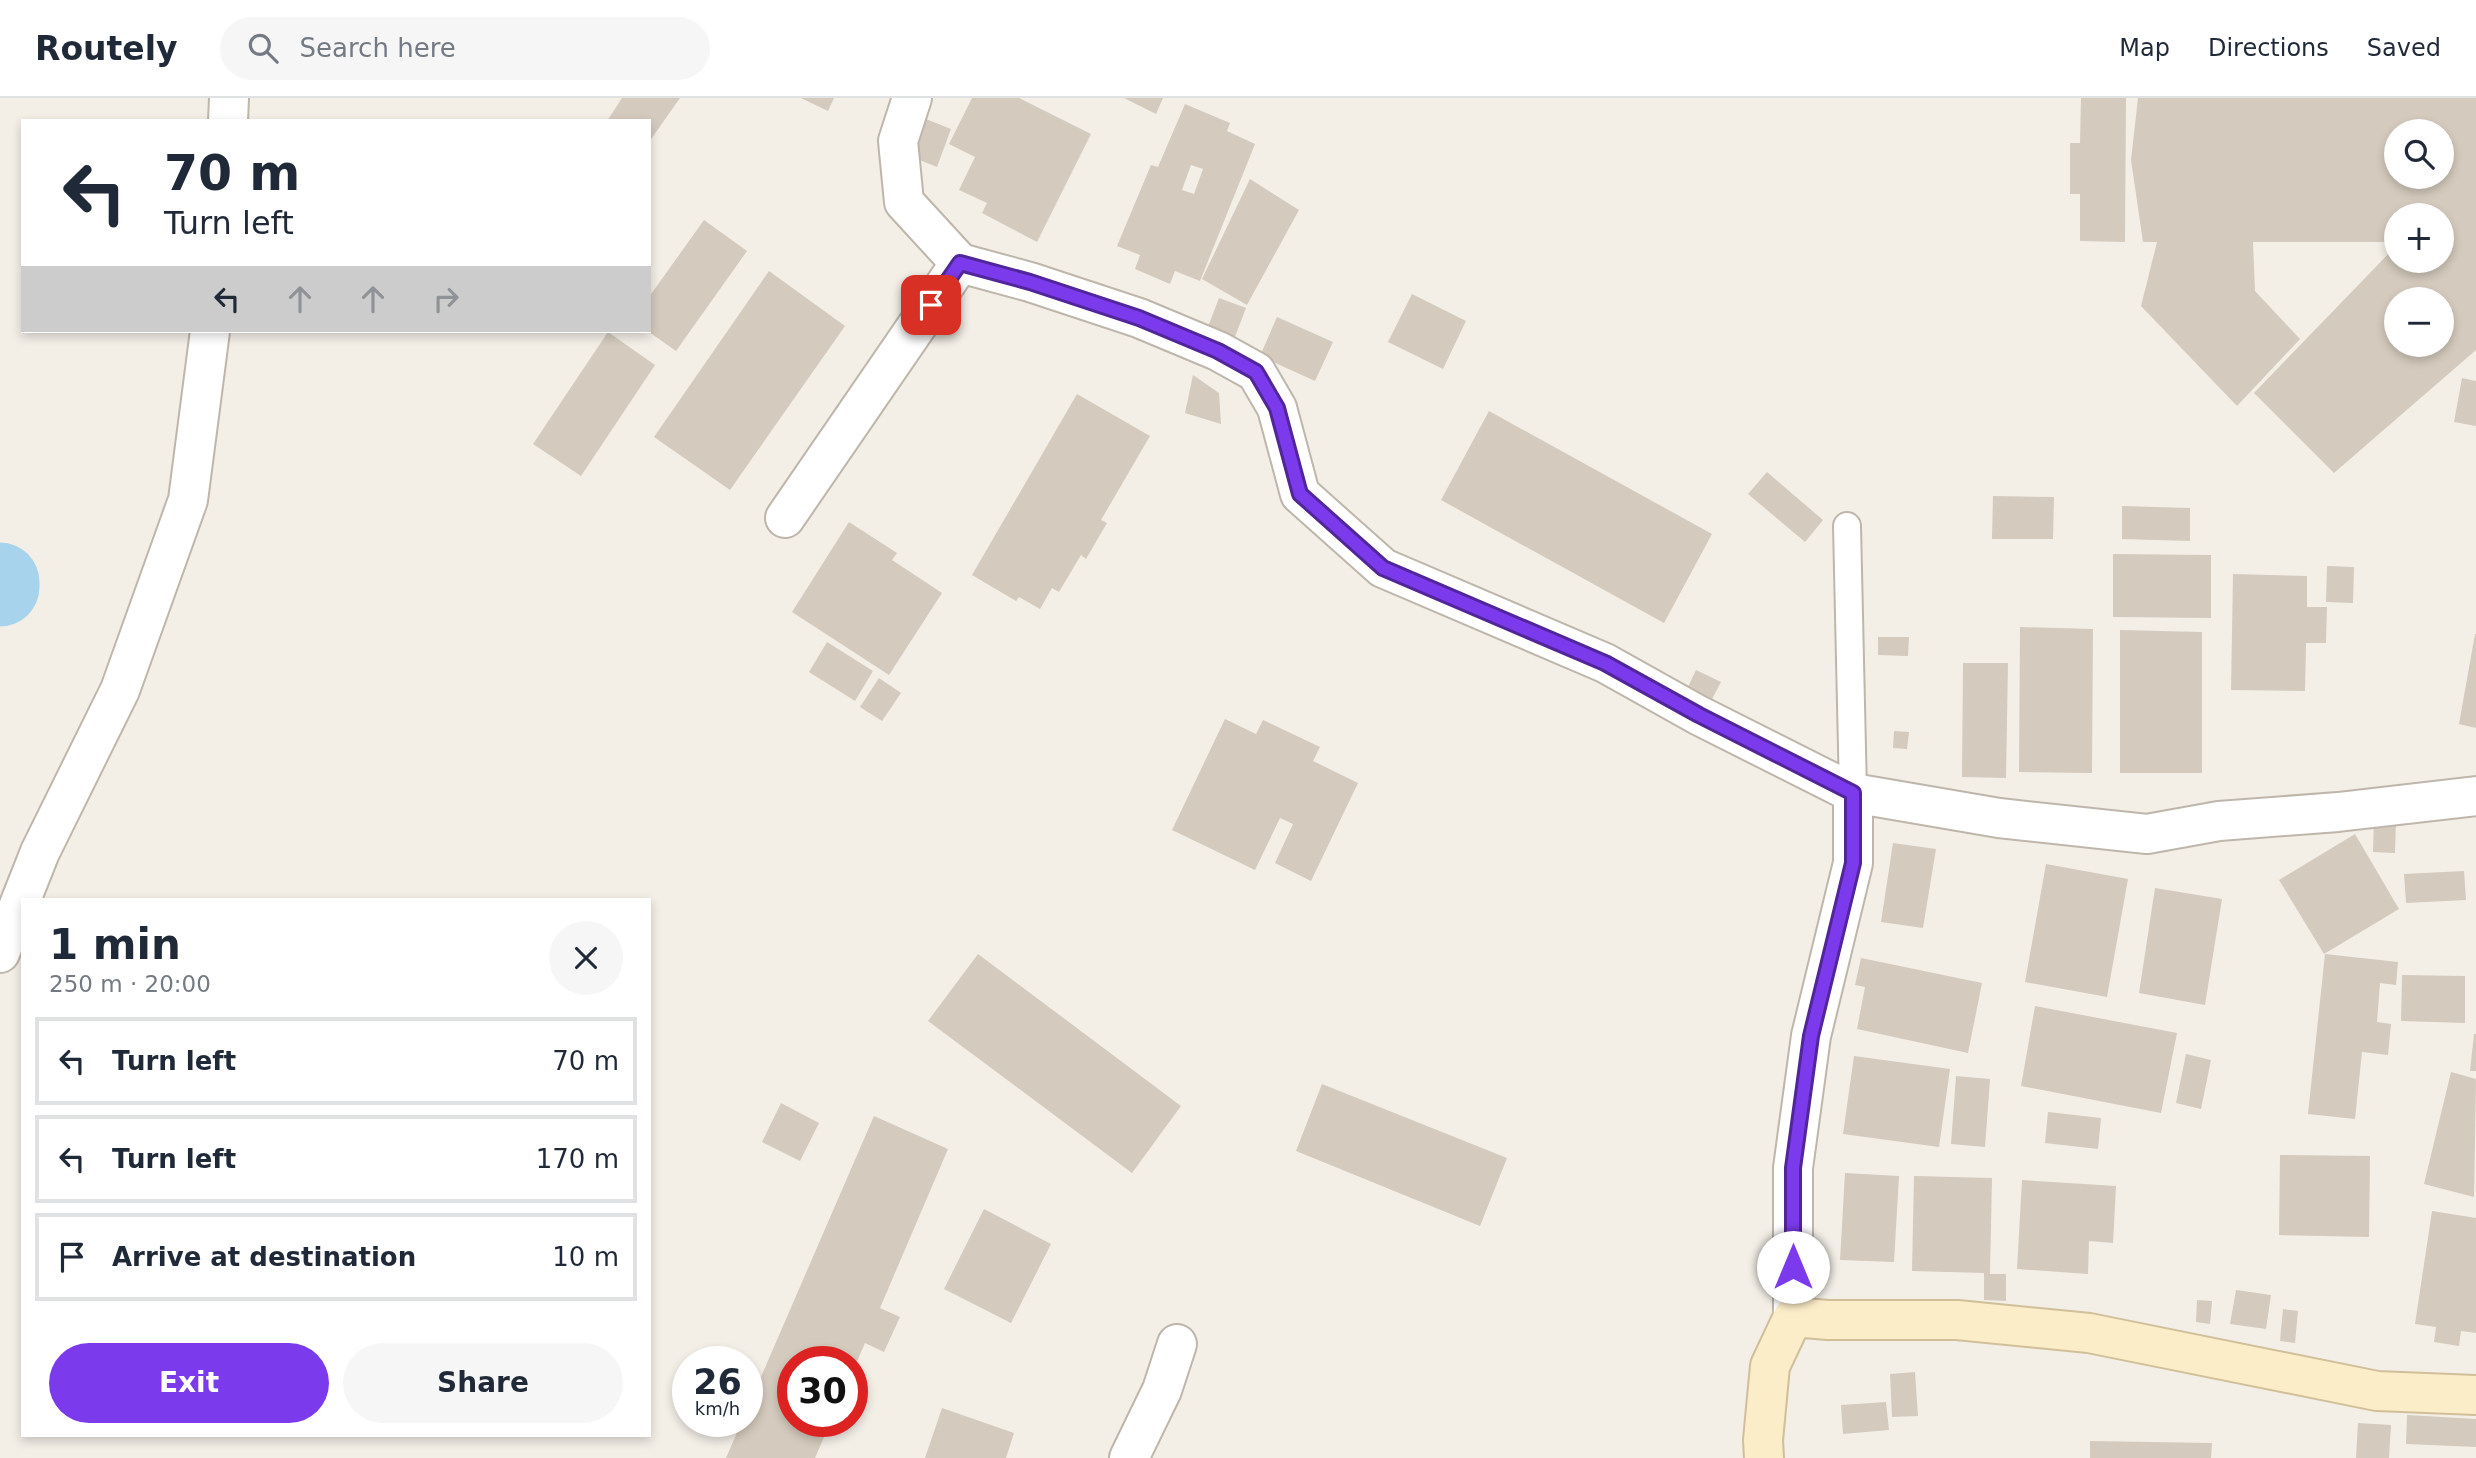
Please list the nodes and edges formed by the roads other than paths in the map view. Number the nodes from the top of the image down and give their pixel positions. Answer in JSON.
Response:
{"nodes":[{"id":1,"x":229,"y":98,"type":"edge"},
{"id":2,"x":912,"y":98,"type":"edge"},
{"id":3,"x":228,"y":119,"type":"edge"},
{"id":4,"x":960,"y":263,"type":"junction"},
{"id":5,"x":210,"y":333,"type":"edge"},
{"id":6,"x":785,"y":518,"type":"dead end"},
{"id":7,"x":1847,"y":526,"type":"dead end"},
{"id":8,"x":1853,"y":793,"type":"junction"},
{"id":9,"x":2476,"y":796,"type":"edge"},
{"id":10,"x":22,"y":898,"type":"edge"},
{"id":11,"x":21,"y":900,"type":"edge"},
{"id":12,"x":0,"y":953,"type":"edge"},
{"id":13,"x":1793,"y":1317,"type":"junction"},
{"id":14,"x":1177,"y":1344,"type":"dead end"},
{"id":15,"x":2476,"y":1395,"type":"edge"},
{"id":16,"x":1129,"y":1458,"type":"edge"},
{"id":17,"x":1764,"y":1458,"type":"edge"}],
"edges":[{"from":1,"to":3,"type":"street"},
{"from":2,"to":4,"type":"street"},
{"from":4,"to":6,"type":"street"},
{"from":4,"to":8,"type":"street"},
{"from":5,"to":10,"type":"street"},
{"from":7,"to":8,"type":"lane"},
{"from":8,"to":9,"type":"street"},
{"from":8,"to":13,"type":"street"},
{"from":11,"to":12,"type":"street"},
{"from":13,"to":15,"type":"street"},
{"from":13,"to":17,"type":"street"},
{"from":14,"to":16,"type":"street"}]}
